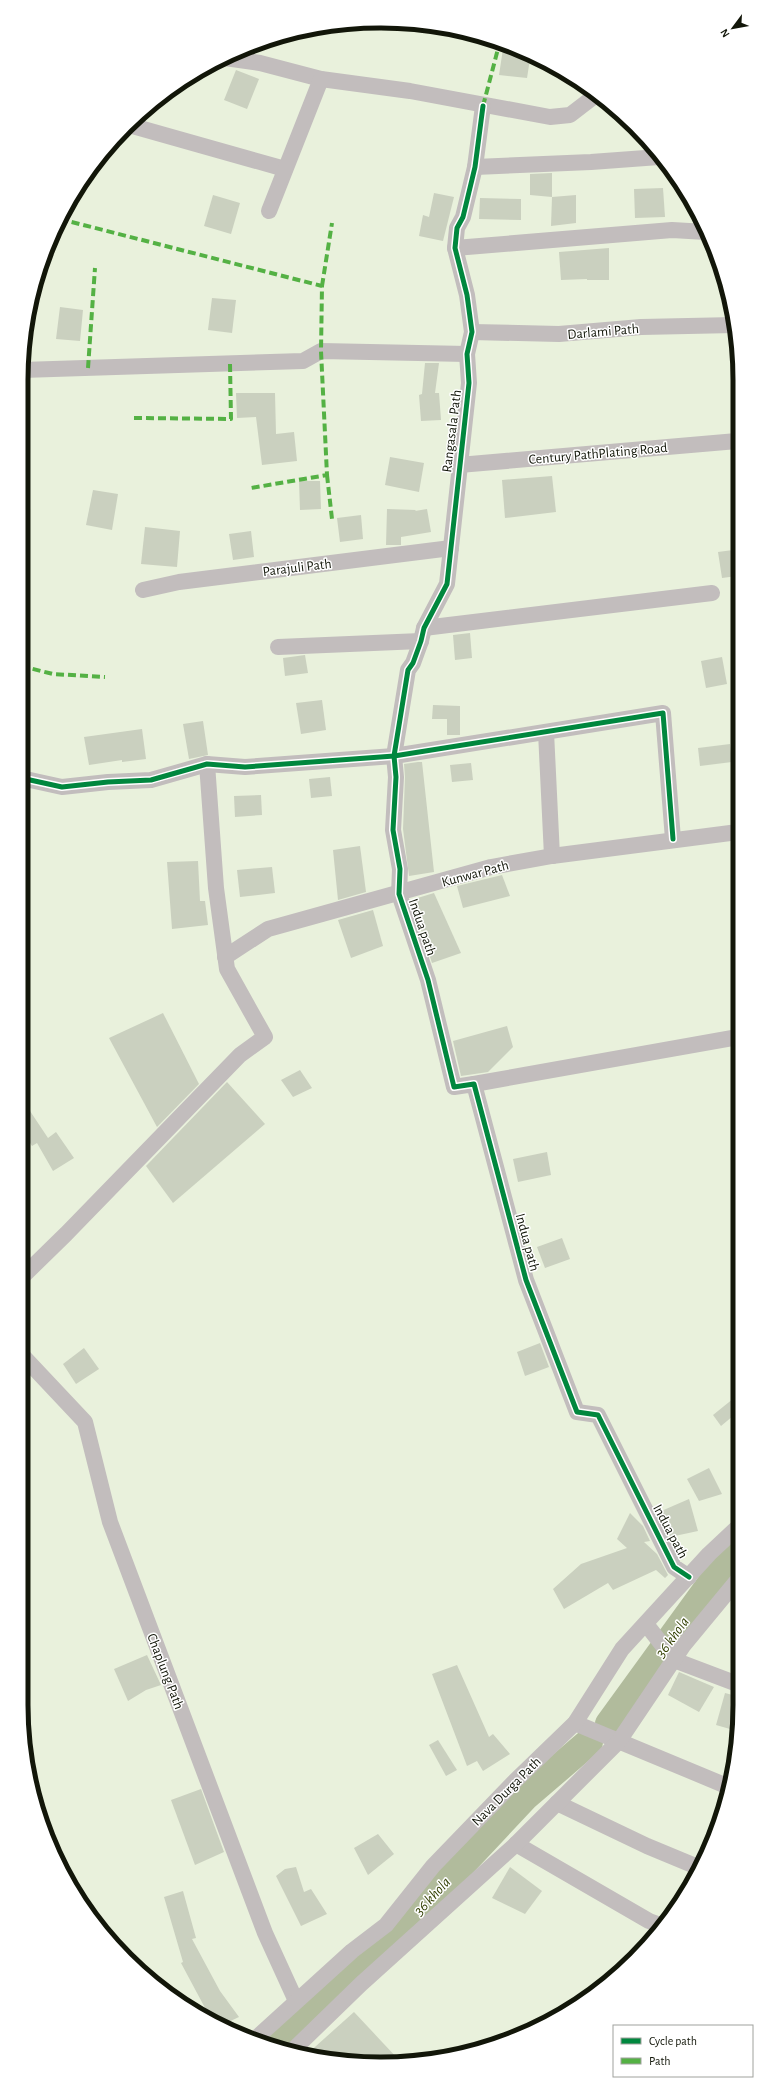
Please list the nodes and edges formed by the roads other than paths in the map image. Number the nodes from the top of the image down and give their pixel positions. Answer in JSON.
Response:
{"nodes":[{"id":1,"x":236,"y":60,"type":"edge"},
{"id":2,"x":321,"y":79,"type":"junction"},
{"id":3,"x":592,"y":98,"type":"edge"},
{"id":4,"x":484,"y":106,"type":"junction"},
{"id":5,"x":135,"y":127,"type":"edge"},
{"id":6,"x":653,"y":157,"type":"edge"},
{"id":7,"x":475,"y":167,"type":"junction"},
{"id":8,"x":285,"y":169,"type":"junction"},
{"id":9,"x":269,"y":211,"type":"dead end"},
{"id":10,"x":700,"y":232,"type":"edge"},
{"id":11,"x":455,"y":248,"type":"junction"},
{"id":12,"x":728,"y":325,"type":"edge"},
{"id":13,"x":472,"y":332,"type":"junction"},
{"id":14,"x":467,"y":354,"type":"junction"},
{"id":15,"x":28,"y":370,"type":"edge"},
{"id":16,"x":733,"y":441,"type":"edge"},
{"id":17,"x":459,"y":465,"type":"junction"},
{"id":18,"x":451,"y":548,"type":"junction"},
{"id":19,"x":143,"y":590,"type":"dead end"},
{"id":20,"x":712,"y":593,"type":"dead end"},
{"id":21,"x":422,"y":634,"type":"junction"},
{"id":22,"x":278,"y":646,"type":"dead end"},
{"id":23,"x":546,"y":732,"type":"junction"},
{"id":24,"x":394,"y":756,"type":"junction"},
{"id":25,"x":208,"y":764,"type":"junction"},
{"id":26,"x":28,"y":780,"type":"edge"},
{"id":27,"x":733,"y":833,"type":"edge"},
{"id":28,"x":673,"y":839,"type":"junction"},
{"id":29,"x":552,"y":856,"type":"junction"},
{"id":30,"x":399,"y":894,"type":"junction"},
{"id":31,"x":225,"y":957,"type":"junction"},
{"id":32,"x":733,"y":1038,"type":"edge"},
{"id":33,"x":474,"y":1084,"type":"junction"},
{"id":34,"x":28,"y":1271,"type":"edge"},
{"id":35,"x":28,"y":1362,"type":"edge"},
{"id":36,"x":733,"y":1532,"type":"edge"},
{"id":37,"x":689,"y":1577,"type":"junction"},
{"id":38,"x":733,"y":1587,"type":"edge"},
{"id":39,"x":646,"y":1624,"type":"junction"},
{"id":40,"x":674,"y":1660,"type":"junction"},
{"id":41,"x":733,"y":1682,"type":"edge"},
{"id":42,"x":575,"y":1723,"type":"junction"},
{"id":43,"x":619,"y":1741,"type":"junction"},
{"id":44,"x":723,"y":1785,"type":"edge"},
{"id":45,"x":557,"y":1803,"type":"junction"},
{"id":46,"x":516,"y":1844,"type":"junction"},
{"id":47,"x":694,"y":1866,"type":"edge"},
{"id":48,"x":657,"y":1923,"type":"edge"},
{"id":49,"x":296,"y":2001,"type":"junction"},
{"id":50,"x":259,"y":2035,"type":"edge"},
{"id":51,"x":296,"y":2047,"type":"edge"}],
"edges":[{"from":1,"to":2,"type":"street"},
{"from":2,"to":4,"type":"street"},
{"from":2,"to":8,"type":"street"},
{"from":3,"to":4,"type":"street"},
{"from":4,"to":7,"type":"street","name":"Rangasala Path"},
{"from":5,"to":8,"type":"street"},
{"from":6,"to":7,"type":"street"},
{"from":7,"to":11,"type":"street","name":"Rangasala Path"},
{"from":8,"to":9,"type":"street"},
{"from":10,"to":11,"type":"street"},
{"from":11,"to":13,"type":"street","name":"Rangasala Path"},
{"from":12,"to":13,"type":"street","name":"Darlami Path"},
{"from":13,"to":14,"type":"street","name":"Rangasala Path"},
{"from":14,"to":15,"type":"street"},
{"from":14,"to":17,"type":"street","name":"Rangasala Path"},
{"from":16,"to":17,"type":"street","name":"Century PathPlating Road"},
{"from":17,"to":18,"type":"street","name":"Rangasala Path"},
{"from":18,"to":19,"type":"street","name":"Parajuli Path"},
{"from":18,"to":21,"type":"street","name":"Rangasala Path"},
{"from":20,"to":21,"type":"street"},
{"from":21,"to":22,"type":"street"},
{"from":21,"to":24,"type":"street","name":"Rangasala Path"},
{"from":23,"to":24,"type":"street"},
{"from":23,"to":28,"type":"street"},
{"from":23,"to":29,"type":"street"},
{"from":24,"to":25,"type":"street"},
{"from":24,"to":30,"type":"street","name":"Rangasala Path"},
{"from":25,"to":26,"type":"street"},
{"from":25,"to":31,"type":"street"},
{"from":27,"to":28,"type":"street","name":"Kunwar Path"},
{"from":28,"to":29,"type":"street","name":"Kunwar Path"},
{"from":29,"to":30,"type":"street","name":"Kunwar Path"},
{"from":30,"to":31,"type":"street","name":"Kunwar Path"},
{"from":30,"to":33,"type":"street","name":"Indua path"},
{"from":31,"to":34,"type":"street"},
{"from":32,"to":33,"type":"street"},
{"from":33,"to":37,"type":"street","name":"Indua path"},
{"from":35,"to":49,"type":"street","name":"Chaplung Path"},
{"from":36,"to":37,"type":"street","name":"Nava Durga Path"},
{"from":37,"to":39,"type":"street","name":"Nava Durga Path"},
{"from":38,"to":40,"type":"street"},
{"from":39,"to":40,"type":"street"},
{"from":39,"to":42,"type":"street","name":"Nava Durga Path"},
{"from":40,"to":41,"type":"street"},
{"from":40,"to":43,"type":"street"},
{"from":42,"to":43,"type":"street"},
{"from":42,"to":49,"type":"street","name":"Nava Durga Path"},
{"from":43,"to":44,"type":"street"},
{"from":43,"to":45,"type":"street"},
{"from":45,"to":46,"type":"street"},
{"from":45,"to":47,"type":"street"},
{"from":46,"to":48,"type":"street"},
{"from":46,"to":51,"type":"street"},
{"from":49,"to":50,"type":"street","name":"Nava Durga Path"}]}
